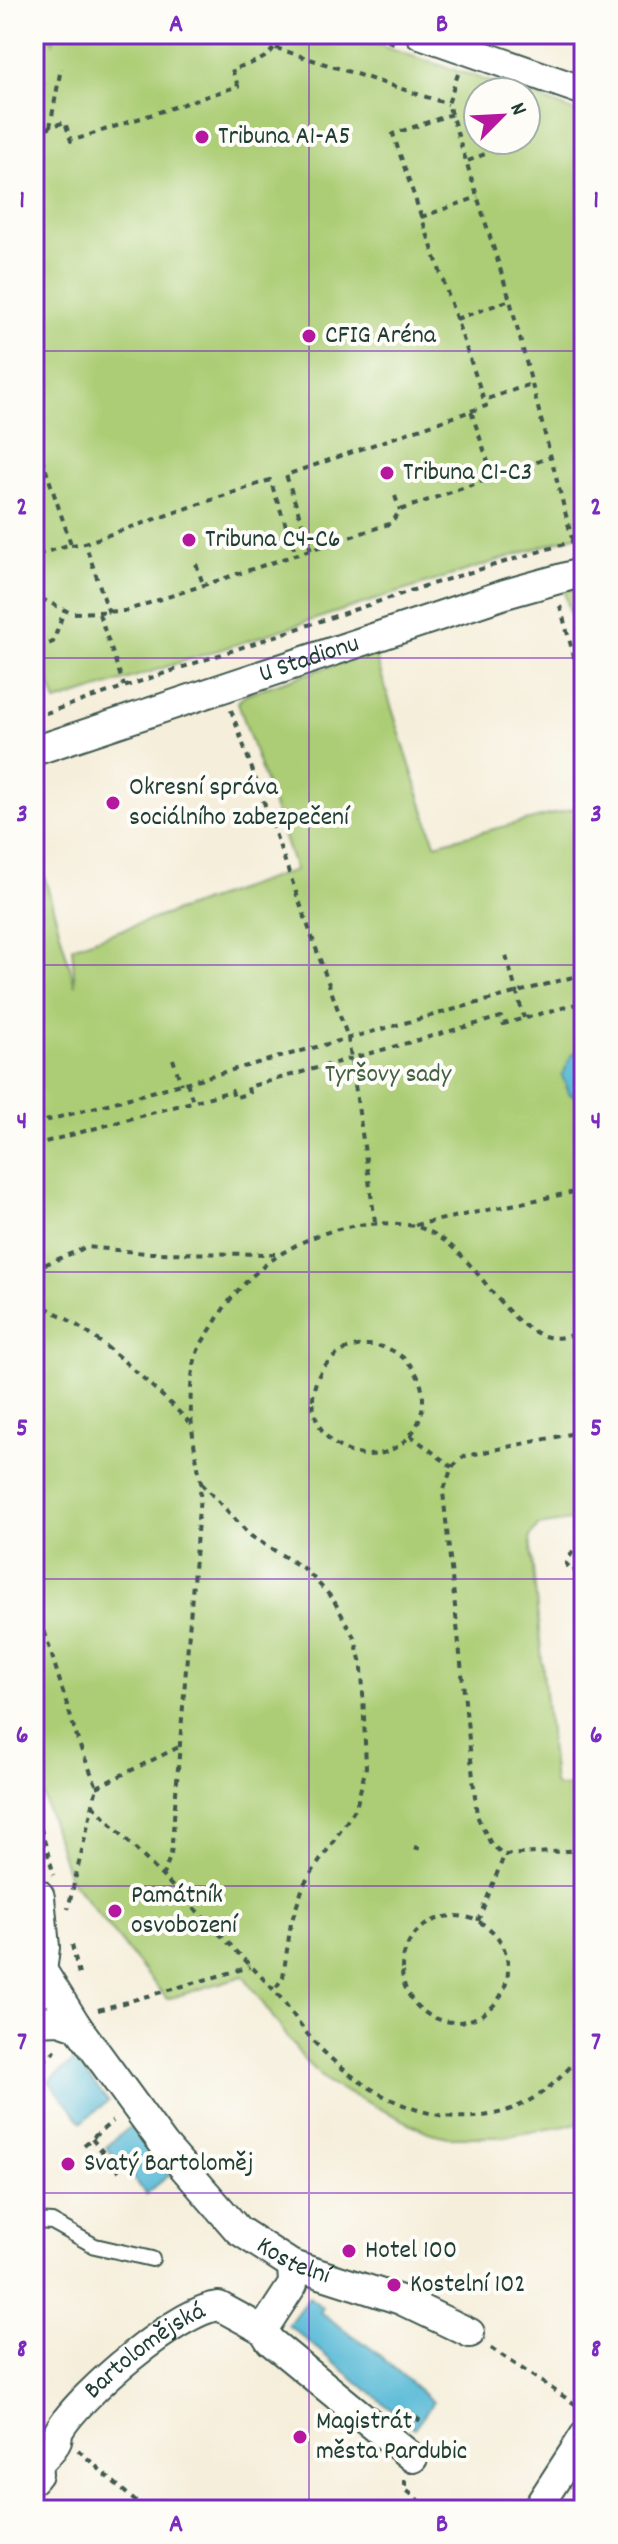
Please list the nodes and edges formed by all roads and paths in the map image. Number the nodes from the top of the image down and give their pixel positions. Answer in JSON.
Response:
{"nodes":[{"id":1,"x":116,"y":34,"type":"edge"},
{"id":2,"x":280,"y":34,"type":"edge"},
{"id":3,"x":420,"y":34,"type":"edge"},
{"id":4,"x":148,"y":43,"type":"dead end"},
{"id":5,"x":276,"y":48,"type":"junction"},
{"id":6,"x":61,"y":68,"type":"dead end"},
{"id":7,"x":456,"y":80,"type":"dead end"},
{"id":8,"x":584,"y":91,"type":"edge"},
{"id":9,"x":448,"y":104,"type":"junction"},
{"id":10,"x":452,"y":114,"type":"junction"},
{"id":11,"x":50,"y":127,"type":"junction"},
{"id":12,"x":34,"y":132,"type":"edge"},
{"id":13,"x":481,"y":156,"type":"edge"},
{"id":14,"x":467,"y":162,"type":"junction"},
{"id":15,"x":478,"y":197,"type":"junction"},
{"id":16,"x":421,"y":217,"type":"junction"},
{"id":17,"x":510,"y":300,"type":"junction"},
{"id":18,"x":456,"y":319,"type":"junction"},
{"id":19,"x":532,"y":384,"type":"junction"},
{"id":20,"x":484,"y":400,"type":"junction"},
{"id":21,"x":471,"y":411,"type":"junction"},
{"id":22,"x":34,"y":435,"type":"edge"},
{"id":23,"x":551,"y":457,"type":"junction"},
{"id":24,"x":42,"y":459,"type":"junction"},
{"id":25,"x":34,"y":462,"type":"edge"},
{"id":26,"x":493,"y":477,"type":"junction"},
{"id":27,"x":395,"y":496,"type":"dead end"},
{"id":28,"x":400,"y":510,"type":"junction"},
{"id":29,"x":584,"y":538,"type":"edge"},
{"id":30,"x":572,"y":541,"type":"junction"},
{"id":31,"x":85,"y":543,"type":"junction"},
{"id":32,"x":71,"y":544,"type":"junction"},
{"id":33,"x":311,"y":550,"type":"junction"},
{"id":34,"x":296,"y":554,"type":"junction"},
{"id":35,"x":34,"y":556,"type":"edge"},
{"id":36,"x":196,"y":564,"type":"dead end"},
{"id":37,"x":582,"y":573,"type":"edge"},
{"id":38,"x":553,"y":581,"type":"junction"},
{"id":39,"x":204,"y":585,"type":"junction"},
{"id":40,"x":34,"y":589,"type":"edge"},
{"id":41,"x":64,"y":610,"type":"junction"},
{"id":42,"x":109,"y":613,"type":"junction"},
{"id":43,"x":99,"y":614,"type":"junction"},
{"id":44,"x":38,"y":648,"type":"dead end"},
{"id":45,"x":124,"y":686,"type":"junction"},
{"id":46,"x":223,"y":688,"type":"junction"},
{"id":47,"x":584,"y":693,"type":"edge"},
{"id":48,"x":34,"y":717,"type":"edge"},
{"id":49,"x":34,"y":751,"type":"edge"},
{"id":50,"x":506,"y":956,"type":"dead end"},
{"id":51,"x":584,"y":974,"type":"edge"},
{"id":52,"x":517,"y":992,"type":"junction"},
{"id":53,"x":584,"y":1002,"type":"edge"},
{"id":54,"x":524,"y":1018,"type":"junction"},
{"id":55,"x":348,"y":1038,"type":"junction"},
{"id":56,"x":353,"y":1058,"type":"junction"},
{"id":57,"x":173,"y":1059,"type":"dead end"},
{"id":58,"x":184,"y":1083,"type":"junction"},
{"id":59,"x":193,"y":1102,"type":"junction"},
{"id":60,"x":34,"y":1124,"type":"edge"},
{"id":61,"x":34,"y":1145,"type":"edge"},
{"id":62,"x":584,"y":1190,"type":"edge"},
{"id":63,"x":375,"y":1221,"type":"junction"},
{"id":64,"x":413,"y":1225,"type":"junction"},
{"id":65,"x":277,"y":1254,"type":"junction"},
{"id":66,"x":34,"y":1269,"type":"edge"},
{"id":67,"x":34,"y":1303,"type":"edge"},
{"id":68,"x":584,"y":1332,"type":"edge"},
{"id":69,"x":189,"y":1422,"type":"junction"},
{"id":70,"x":584,"y":1431,"type":"edge"},
{"id":71,"x":410,"y":1435,"type":"junction"},
{"id":72,"x":452,"y":1467,"type":"junction"},
{"id":73,"x":201,"y":1483,"type":"junction"},
{"id":74,"x":584,"y":1554,"type":"edge"},
{"id":75,"x":583,"y":1570,"type":"edge"},
{"id":76,"x":584,"y":1580,"type":"edge"},
{"id":77,"x":34,"y":1597,"type":"edge"},
{"id":78,"x":179,"y":1747,"type":"junction"},
{"id":79,"x":97,"y":1787,"type":"junction"},
{"id":80,"x":34,"y":1805,"type":"edge"},
{"id":81,"x":93,"y":1805,"type":"junction"},
{"id":82,"x":40,"y":1827,"type":"junction"},
{"id":83,"x":34,"y":1829,"type":"edge"},
{"id":84,"x":414,"y":1847,"type":"dead end"},
{"id":85,"x":425,"y":1850,"type":"dead end"},
{"id":86,"x":584,"y":1850,"type":"edge"},
{"id":87,"x":504,"y":1855,"type":"junction"},
{"id":88,"x":162,"y":1877,"type":"junction"},
{"id":89,"x":55,"y":1901,"type":"edge"},
{"id":90,"x":478,"y":1921,"type":"junction"},
{"id":91,"x":69,"y":1931,"type":"dead end"},
{"id":92,"x":250,"y":1967,"type":"junction"},
{"id":93,"x":36,"y":1977,"type":"edge"},
{"id":94,"x":81,"y":1986,"type":"dead end"},
{"id":95,"x":274,"y":1990,"type":"junction"},
{"id":96,"x":82,"y":2020,"type":"junction"},
{"id":97,"x":34,"y":2021,"type":"edge"},
{"id":98,"x":584,"y":2049,"type":"edge"},
{"id":99,"x":111,"y":2123,"type":"dead end"},
{"id":100,"x":91,"y":2139,"type":"junction"},
{"id":101,"x":84,"y":2145,"type":"dead end"},
{"id":102,"x":121,"y":2174,"type":"dead end"},
{"id":103,"x":34,"y":2221,"type":"edge"},
{"id":104,"x":152,"y":2259,"type":"dead end"},
{"id":105,"x":292,"y":2265,"type":"junction"},
{"id":106,"x":263,"y":2330,"type":"junction"},
{"id":107,"x":470,"y":2333,"type":"joint"},
{"id":108,"x":583,"y":2416,"type":"edge"},
{"id":109,"x":58,"y":2431,"type":"junction"},
{"id":110,"x":413,"y":2458,"type":"dead end"},
{"id":111,"x":34,"y":2479,"type":"edge"},
{"id":112,"x":145,"y":2510,"type":"edge"},
{"id":113,"x":536,"y":2510,"type":"edge"}],
"edges":[{"from":1,"to":4,"type":"path"},
{"from":2,"to":5,"type":"path"},
{"from":3,"to":8,"type":"street"},
{"from":5,"to":9,"type":"path"},
{"from":5,"to":11,"type":"path"},
{"from":6,"to":11,"type":"path"},
{"from":7,"to":9,"type":"path"},
{"from":9,"to":10,"type":"path"},
{"from":10,"to":14,"type":"path"},
{"from":10,"to":16,"type":"path"},
{"from":11,"to":12,"type":"path"},
{"from":13,"to":14,"type":"path"},
{"from":14,"to":15,"type":"path"},
{"from":15,"to":16,"type":"path"},
{"from":15,"to":17,"type":"path"},
{"from":16,"to":18,"type":"path"},
{"from":17,"to":18,"type":"path"},
{"from":17,"to":19,"type":"path"},
{"from":18,"to":20,"type":"path"},
{"from":19,"to":20,"type":"path"},
{"from":19,"to":23,"type":"path"},
{"from":20,"to":21,"type":"path"},
{"from":21,"to":26,"type":"path"},
{"from":21,"to":33,"type":"path"},
{"from":22,"to":24,"type":"path"},
{"from":23,"to":26,"type":"path"},
{"from":23,"to":30,"type":"path"},
{"from":24,"to":25,"type":"path"},
{"from":24,"to":32,"type":"path"},
{"from":26,"to":28,"type":"path"},
{"from":27,"to":28,"type":"path"},
{"from":28,"to":33,"type":"path"},
{"from":29,"to":30,"type":"path"},
{"from":30,"to":37,"type":"path"},
{"from":30,"to":45,"type":"path"},
{"from":31,"to":32,"type":"path"},
{"from":31,"to":34,"type":"path"},
{"from":31,"to":42,"type":"path"},
{"from":32,"to":35,"type":"path"},
{"from":33,"to":34,"type":"path"},
{"from":34,"to":39,"type":"path"},
{"from":36,"to":39,"type":"path"},
{"from":37,"to":38,"type":"street","name":"U Stadionu"},
{"from":38,"to":46,"type":"street","name":"U Stadionu"},
{"from":38,"to":47,"type":"path"},
{"from":39,"to":42,"type":"path"},
{"from":40,"to":41,"type":"path"},
{"from":41,"to":43,"type":"path"},
{"from":41,"to":44,"type":"path"},
{"from":42,"to":43,"type":"path"},
{"from":43,"to":45,"type":"path"},
{"from":45,"to":48,"type":"path"},
{"from":46,"to":49,"type":"street","name":"U Stadionu"},
{"from":46,"to":55,"type":"path"},
{"from":50,"to":52,"type":"path"},
{"from":51,"to":52,"type":"path"},
{"from":52,"to":54,"type":"path"},
{"from":52,"to":55,"type":"path"},
{"from":53,"to":54,"type":"path"},
{"from":54,"to":56,"type":"path"},
{"from":55,"to":56,"type":"path"},
{"from":55,"to":58,"type":"path"},
{"from":56,"to":59,"type":"path"},
{"from":56,"to":63,"type":"path"},
{"from":57,"to":58,"type":"path"},
{"from":58,"to":59,"type":"path"},
{"from":58,"to":60,"type":"path"},
{"from":59,"to":61,"type":"path"},
{"from":62,"to":64,"type":"path"},
{"from":63,"to":64,"type":"path"},
{"from":63,"to":65,"type":"path"},
{"from":64,"to":68,"type":"path"},
{"from":65,"to":66,"type":"path"},
{"from":65,"to":69,"type":"path"},
{"from":67,"to":69,"type":"path"},
{"from":69,"to":73,"type":"path"},
{"from":70,"to":72,"type":"path"},
{"from":71,"to":71,"type":"path"},
{"from":71,"to":72,"type":"path"},
{"from":72,"to":87,"type":"path"},
{"from":73,"to":78,"type":"path"},
{"from":73,"to":95,"type":"path"},
{"from":74,"to":75,"type":"path"},
{"from":75,"to":76,"type":"path"},
{"from":77,"to":79,"type":"path"},
{"from":78,"to":79,"type":"path"},
{"from":78,"to":88,"type":"path"},
{"from":79,"to":81,"type":"path"},
{"from":80,"to":82,"type":"path"},
{"from":81,"to":88,"type":"path"},
{"from":81,"to":89,"type":"path"},
{"from":82,"to":83,"type":"path"},
{"from":82,"to":89,"type":"path"},
{"from":84,"to":85,"type":"path"},
{"from":86,"to":87,"type":"path"},
{"from":87,"to":90,"type":"path"},
{"from":88,"to":92,"type":"path"},
{"from":89,"to":93,"type":"street"},
{"from":90,"to":90,"type":"path"},
{"from":91,"to":94,"type":"path"},
{"from":92,"to":95,"type":"path"},
{"from":92,"to":96,"type":"path"},
{"from":93,"to":96,"type":"street","name":"Kostelní"},
{"from":95,"to":98,"type":"path"},
{"from":96,"to":97,"type":"street"},
{"from":96,"to":105,"type":"street","name":"Kostelní"},
{"from":99,"to":100,"type":"path"},
{"from":100,"to":101,"type":"path"},
{"from":100,"to":102,"type":"path"},
{"from":103,"to":104,"type":"lane"},
{"from":105,"to":106,"type":"street"},
{"from":105,"to":107,"type":"street","name":"Kostelní"},
{"from":106,"to":109,"type":"street","name":"Bartolomějská"},
{"from":106,"to":110,"type":"street","name":"Bartolomějská"},
{"from":107,"to":108,"type":"path"},
{"from":108,"to":113,"type":"street"},
{"from":109,"to":111,"type":"street","name":"Bartolomějská"},
{"from":109,"to":112,"type":"path"}]}
